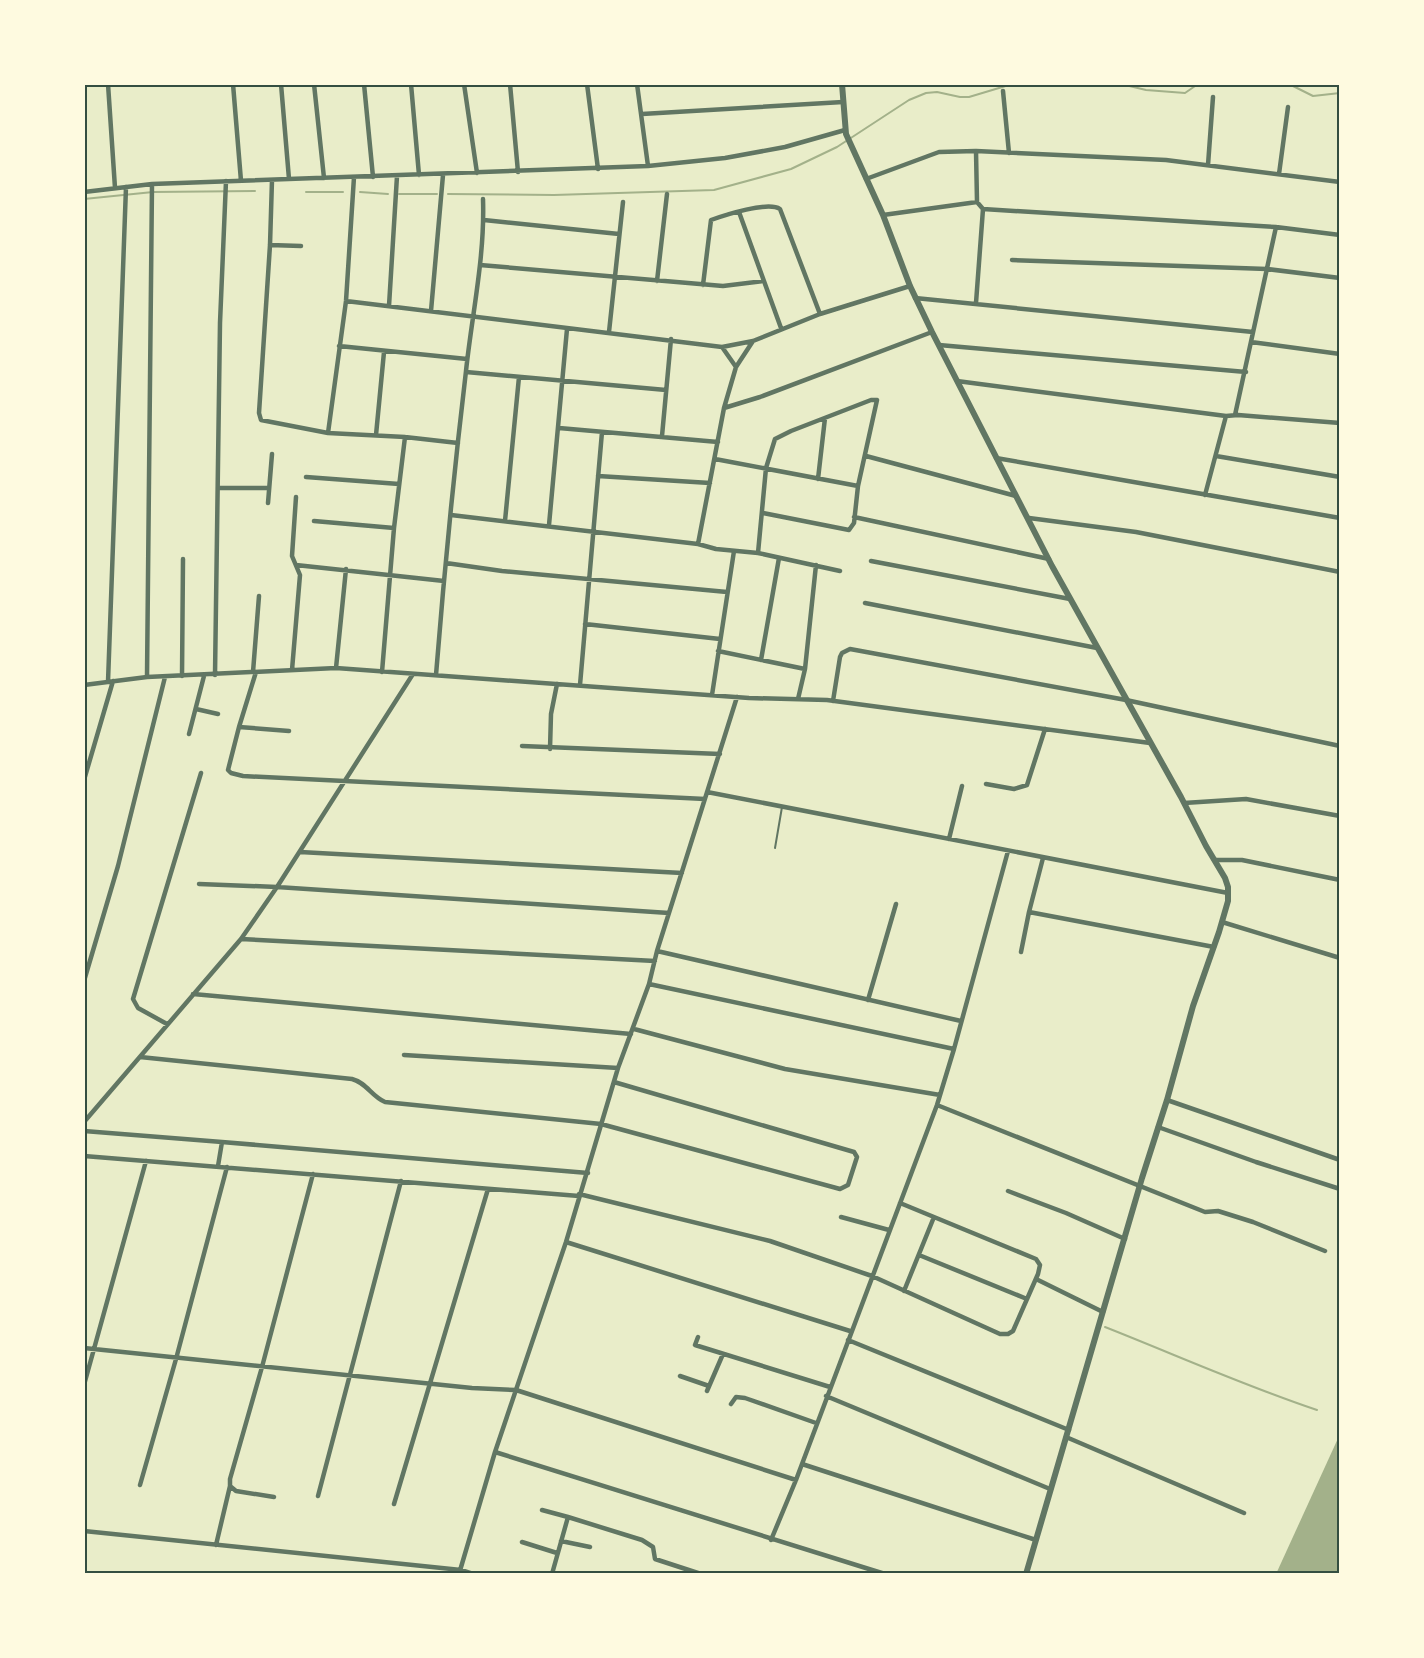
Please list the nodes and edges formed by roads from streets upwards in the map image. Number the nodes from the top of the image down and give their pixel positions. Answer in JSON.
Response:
{"nodes":[{"id":1,"x":108,"y":84,"type":"edge"},
{"id":2,"x":233,"y":84,"type":"edge"},
{"id":3,"x":281,"y":84,"type":"edge"},
{"id":4,"x":314,"y":84,"type":"edge"},
{"id":5,"x":364,"y":84,"type":"edge"},
{"id":6,"x":411,"y":84,"type":"edge"},
{"id":7,"x":464,"y":84,"type":"edge"},
{"id":8,"x":510,"y":84,"type":"edge"},
{"id":9,"x":587,"y":84,"type":"edge"},
{"id":10,"x":637,"y":84,"type":"edge"},
{"id":11,"x":842,"y":84,"type":"edge"},
{"id":12,"x":1003,"y":91,"type":"dead end"},
{"id":13,"x":1213,"y":97,"type":"dead end"},
{"id":14,"x":843,"y":102,"type":"junction"},
{"id":15,"x":1288,"y":107,"type":"dead end"},
{"id":16,"x":642,"y":114,"type":"junction"},
{"id":17,"x":845,"y":132,"type":"junction"},
{"id":18,"x":976,"y":151,"type":"junction"},
{"id":19,"x":1009,"y":153,"type":"junction"},
{"id":20,"x":1208,"y":165,"type":"junction"},
{"id":21,"x":648,"y":166,"type":"junction"},
{"id":22,"x":598,"y":169,"type":"junction"},
{"id":23,"x":518,"y":172,"type":"junction"},
{"id":24,"x":477,"y":173,"type":"junction"},
{"id":25,"x":1279,"y":174,"type":"junction"},
{"id":26,"x":419,"y":175,"type":"junction"},
{"id":27,"x":443,"y":175,"type":"junction"},
{"id":28,"x":397,"y":176,"type":"junction"},
{"id":29,"x":354,"y":177,"type":"junction"},
{"id":30,"x":373,"y":177,"type":"junction"},
{"id":31,"x":324,"y":178,"type":"junction"},
{"id":32,"x":289,"y":179,"type":"junction"},
{"id":33,"x":866,"y":179,"type":"junction"},
{"id":34,"x":272,"y":180,"type":"junction"},
{"id":35,"x":241,"y":181,"type":"junction"},
{"id":36,"x":1340,"y":182,"type":"edge"},
{"id":37,"x":226,"y":184,"type":"junction"},
{"id":38,"x":152,"y":187,"type":"junction"},
{"id":39,"x":114,"y":188,"type":"junction"},
{"id":40,"x":126,"y":188,"type":"junction"},
{"id":41,"x":84,"y":192,"type":"edge"},
{"id":42,"x":667,"y":194,"type":"dead end"},
{"id":43,"x":483,"y":199,"type":"dead end"},
{"id":44,"x":622,"y":202,"type":"dead end"},
{"id":45,"x":977,"y":202,"type":"junction"},
{"id":46,"x":983,"y":209,"type":"junction"},
{"id":47,"x":739,"y":212,"type":"junction"},
{"id":48,"x":883,"y":215,"type":"junction"},
{"id":49,"x":484,"y":220,"type":"junction"},
{"id":50,"x":1276,"y":227,"type":"junction"},
{"id":51,"x":619,"y":234,"type":"junction"},
{"id":52,"x":1340,"y":235,"type":"edge"},
{"id":53,"x":270,"y":245,"type":"junction"},
{"id":54,"x":301,"y":246,"type":"dead end"},
{"id":55,"x":1012,"y":260,"type":"dead end"},
{"id":56,"x":480,"y":265,"type":"junction"},
{"id":57,"x":1267,"y":269,"type":"junction"},
{"id":58,"x":615,"y":278,"type":"junction"},
{"id":59,"x":1340,"y":278,"type":"edge"},
{"id":60,"x":657,"y":281,"type":"junction"},
{"id":61,"x":764,"y":281,"type":"junction"},
{"id":62,"x":703,"y":285,"type":"junction"},
{"id":63,"x":910,"y":286,"type":"junction"},
{"id":64,"x":915,"y":298,"type":"junction"},
{"id":65,"x":346,"y":301,"type":"junction"},
{"id":66,"x":976,"y":303,"type":"junction"},
{"id":67,"x":389,"y":306,"type":"junction"},
{"id":68,"x":431,"y":311,"type":"junction"},
{"id":69,"x":820,"y":314,"type":"junction"},
{"id":70,"x":473,"y":317,"type":"junction"},
{"id":71,"x":782,"y":328,"type":"junction"},
{"id":72,"x":567,"y":329,"type":"junction"},
{"id":73,"x":609,"y":332,"type":"junction"},
{"id":74,"x":932,"y":332,"type":"junction"},
{"id":75,"x":1253,"y":332,"type":"junction"},
{"id":76,"x":670,"y":339,"type":"junction"},
{"id":77,"x":753,"y":341,"type":"junction"},
{"id":78,"x":1251,"y":342,"type":"junction"},
{"id":79,"x":939,"y":345,"type":"junction"},
{"id":80,"x":339,"y":346,"type":"junction"},
{"id":81,"x":722,"y":347,"type":"junction"},
{"id":82,"x":384,"y":352,"type":"junction"},
{"id":83,"x":1340,"y":354,"type":"edge"},
{"id":84,"x":467,"y":359,"type":"junction"},
{"id":85,"x":736,"y":367,"type":"junction"},
{"id":86,"x":466,"y":372,"type":"junction"},
{"id":87,"x":1246,"y":372,"type":"junction"},
{"id":88,"x":519,"y":377,"type":"junction"},
{"id":89,"x":957,"y":381,"type":"junction"},
{"id":90,"x":562,"y":382,"type":"junction"},
{"id":91,"x":666,"y":390,"type":"junction"},
{"id":92,"x":724,"y":408,"type":"junction"},
{"id":93,"x":1226,"y":416,"type":"junction"},
{"id":94,"x":1235,"y":416,"type":"junction"},
{"id":95,"x":825,"y":418,"type":"junction"},
{"id":96,"x":1340,"y":423,"type":"edge"},
{"id":97,"x":559,"y":428,"type":"junction"},
{"id":98,"x":602,"y":432,"type":"junction"},
{"id":99,"x":328,"y":433,"type":"junction"},
{"id":100,"x":376,"y":435,"type":"junction"},
{"id":101,"x":662,"y":436,"type":"junction"},
{"id":102,"x":405,"y":437,"type":"junction"},
{"id":103,"x":718,"y":442,"type":"junction"},
{"id":104,"x":458,"y":443,"type":"junction"},
{"id":105,"x":272,"y":454,"type":"dead end"},
{"id":106,"x":866,"y":456,"type":"junction"},
{"id":107,"x":1216,"y":456,"type":"junction"},
{"id":108,"x":996,"y":458,"type":"junction"},
{"id":109,"x":716,"y":459,"type":"junction"},
{"id":110,"x":766,"y":468,"type":"junction"},
{"id":111,"x":598,"y":476,"type":"junction"},
{"id":112,"x":306,"y":477,"type":"dead end"},
{"id":113,"x":1340,"y":477,"type":"edge"},
{"id":114,"x":818,"y":479,"type":"junction"},
{"id":115,"x":710,"y":483,"type":"junction"},
{"id":116,"x":399,"y":484,"type":"junction"},
{"id":117,"x":858,"y":486,"type":"junction"},
{"id":118,"x":218,"y":488,"type":"junction"},
{"id":119,"x":269,"y":488,"type":"junction"},
{"id":120,"x":1205,"y":495,"type":"junction"},
{"id":121,"x":1016,"y":496,"type":"junction"},
{"id":122,"x":296,"y":497,"type":"dead end"},
{"id":123,"x":268,"y":503,"type":"dead end"},
{"id":124,"x":763,"y":513,"type":"junction"},
{"id":125,"x":451,"y":515,"type":"junction"},
{"id":126,"x":854,"y":517,"type":"junction"},
{"id":127,"x":1029,"y":518,"type":"junction"},
{"id":128,"x":1340,"y":518,"type":"edge"},
{"id":129,"x":505,"y":520,"type":"junction"},
{"id":130,"x":314,"y":521,"type":"dead end"},
{"id":131,"x":549,"y":525,"type":"junction"},
{"id":132,"x":394,"y":528,"type":"junction"},
{"id":133,"x":593,"y":530,"type":"junction"},
{"id":134,"x":698,"y":544,"type":"junction"},
{"id":135,"x":734,"y":551,"type":"junction"},
{"id":136,"x":758,"y":553,"type":"junction"},
{"id":137,"x":779,"y":558,"type":"junction"},
{"id":138,"x":183,"y":559,"type":"dead end"},
{"id":139,"x":1049,"y":559,"type":"junction"},
{"id":140,"x":871,"y":561,"type":"dead end"},
{"id":141,"x":446,"y":563,"type":"junction"},
{"id":142,"x":296,"y":565,"type":"junction"},
{"id":143,"x":816,"y":566,"type":"junction"},
{"id":144,"x":346,"y":569,"type":"junction"},
{"id":145,"x":840,"y":571,"type":"dead end"},
{"id":146,"x":1340,"y":572,"type":"edge"},
{"id":147,"x":391,"y":574,"type":"junction"},
{"id":148,"x":589,"y":580,"type":"junction"},
{"id":149,"x":444,"y":581,"type":"junction"},
{"id":150,"x":727,"y":592,"type":"junction"},
{"id":151,"x":259,"y":596,"type":"dead end"},
{"id":152,"x":1070,"y":599,"type":"junction"},
{"id":153,"x":865,"y":603,"type":"dead end"},
{"id":154,"x":585,"y":624,"type":"junction"},
{"id":155,"x":720,"y":639,"type":"junction"},
{"id":156,"x":1097,"y":648,"type":"junction"},
{"id":157,"x":718,"y":651,"type":"junction"},
{"id":158,"x":761,"y":660,"type":"junction"},
{"id":159,"x":336,"y":668,"type":"junction"},
{"id":160,"x":805,"y":669,"type":"junction"},
{"id":161,"x":292,"y":670,"type":"junction"},
{"id":162,"x":254,"y":672,"type":"junction"},
{"id":163,"x":382,"y":672,"type":"junction"},
{"id":164,"x":412,"y":674,"type":"junction"},
{"id":165,"x":215,"y":675,"type":"junction"},
{"id":166,"x":436,"y":675,"type":"junction"},
{"id":167,"x":182,"y":676,"type":"junction"},
{"id":168,"x":204,"y":676,"type":"junction"},
{"id":169,"x":147,"y":677,"type":"junction"},
{"id":170,"x":165,"y":677,"type":"junction"},
{"id":171,"x":111,"y":681,"type":"junction"},
{"id":172,"x":557,"y":684,"type":"junction"},
{"id":173,"x":580,"y":684,"type":"junction"},
{"id":174,"x":84,"y":686,"type":"edge"},
{"id":175,"x":712,"y":695,"type":"junction"},
{"id":176,"x":737,"y":697,"type":"junction"},
{"id":177,"x":798,"y":699,"type":"junction"},
{"id":178,"x":1126,"y":700,"type":"junction"},
{"id":179,"x":833,"y":701,"type":"junction"},
{"id":180,"x":196,"y":709,"type":"junction"},
{"id":181,"x":218,"y":714,"type":"dead end"},
{"id":182,"x":238,"y":727,"type":"junction"},
{"id":183,"x":1045,"y":729,"type":"junction"},
{"id":184,"x":289,"y":731,"type":"dead end"},
{"id":185,"x":189,"y":734,"type":"dead end"},
{"id":186,"x":1150,"y":743,"type":"junction"},
{"id":187,"x":522,"y":746,"type":"dead end"},
{"id":188,"x":1340,"y":746,"type":"edge"},
{"id":189,"x":550,"y":749,"type":"junction"},
{"id":190,"x":720,"y":754,"type":"junction"},
{"id":191,"x":201,"y":773,"type":"dead end"},
{"id":192,"x":84,"y":780,"type":"edge"},
{"id":193,"x":344,"y":782,"type":"junction"},
{"id":194,"x":986,"y":784,"type":"dead end"},
{"id":195,"x":962,"y":786,"type":"dead end"},
{"id":196,"x":707,"y":792,"type":"junction"},
{"id":197,"x":705,"y":799,"type":"junction"},
{"id":198,"x":1184,"y":803,"type":"junction"},
{"id":199,"x":1340,"y":816,"type":"edge"},
{"id":200,"x":949,"y":839,"type":"junction"},
{"id":201,"x":1008,"y":851,"type":"junction"},
{"id":202,"x":300,"y":852,"type":"junction"},
{"id":203,"x":1042,"y":858,"type":"junction"},
{"id":204,"x":1214,"y":860,"type":"junction"},
{"id":205,"x":682,"y":873,"type":"junction"},
{"id":206,"x":1340,"y":880,"type":"edge"},
{"id":207,"x":199,"y":884,"type":"dead end"},
{"id":208,"x":278,"y":887,"type":"junction"},
{"id":209,"x":1228,"y":893,"type":"junction"},
{"id":210,"x":896,"y":904,"type":"dead end"},
{"id":211,"x":1029,"y":912,"type":"junction"},
{"id":212,"x":669,"y":913,"type":"junction"},
{"id":213,"x":1222,"y":922,"type":"junction"},
{"id":214,"x":241,"y":939,"type":"junction"},
{"id":215,"x":1214,"y":947,"type":"junction"},
{"id":216,"x":657,"y":951,"type":"junction"},
{"id":217,"x":1021,"y":952,"type":"dead end"},
{"id":218,"x":1340,"y":958,"type":"edge"},
{"id":219,"x":655,"y":961,"type":"junction"},
{"id":220,"x":84,"y":981,"type":"edge"},
{"id":221,"x":649,"y":984,"type":"junction"},
{"id":222,"x":193,"y":994,"type":"junction"},
{"id":223,"x":868,"y":999,"type":"junction"},
{"id":224,"x":961,"y":1021,"type":"junction"},
{"id":225,"x":167,"y":1024,"type":"junction"},
{"id":226,"x":633,"y":1031,"type":"junction"},
{"id":227,"x":954,"y":1049,"type":"junction"},
{"id":228,"x":404,"y":1055,"type":"dead end"},
{"id":229,"x":140,"y":1057,"type":"junction"},
{"id":230,"x":618,"y":1068,"type":"junction"},
{"id":231,"x":614,"y":1082,"type":"junction"},
{"id":232,"x":940,"y":1095,"type":"junction"},
{"id":233,"x":1167,"y":1100,"type":"junction"},
{"id":234,"x":937,"y":1105,"type":"junction"},
{"id":235,"x":84,"y":1122,"type":"edge"},
{"id":236,"x":601,"y":1124,"type":"junction"},
{"id":237,"x":1158,"y":1127,"type":"junction"},
{"id":238,"x":84,"y":1131,"type":"edge"},
{"id":239,"x":222,"y":1142,"type":"junction"},
{"id":240,"x":84,"y":1156,"type":"edge"},
{"id":241,"x":146,"y":1161,"type":"junction"},
{"id":242,"x":1340,"y":1161,"type":"edge"},
{"id":243,"x":218,"y":1166,"type":"junction"},
{"id":244,"x":227,"y":1167,"type":"junction"},
{"id":245,"x":588,"y":1173,"type":"junction"},
{"id":246,"x":313,"y":1174,"type":"junction"},
{"id":247,"x":401,"y":1181,"type":"junction"},
{"id":248,"x":1140,"y":1187,"type":"junction"},
{"id":249,"x":488,"y":1189,"type":"junction"},
{"id":250,"x":1340,"y":1189,"type":"edge"},
{"id":251,"x":1008,"y":1191,"type":"dead end"},
{"id":252,"x":579,"y":1195,"type":"junction"},
{"id":253,"x":900,"y":1203,"type":"junction"},
{"id":254,"x":841,"y":1217,"type":"dead end"},
{"id":255,"x":934,"y":1217,"type":"junction"},
{"id":256,"x":889,"y":1230,"type":"junction"},
{"id":257,"x":1125,"y":1239,"type":"junction"},
{"id":258,"x":566,"y":1242,"type":"junction"},
{"id":259,"x":1325,"y":1251,"type":"dead end"},
{"id":260,"x":919,"y":1255,"type":"junction"},
{"id":261,"x":872,"y":1276,"type":"junction"},
{"id":262,"x":1035,"y":1279,"type":"junction"},
{"id":263,"x":904,"y":1291,"type":"junction"},
{"id":264,"x":1027,"y":1299,"type":"junction"},
{"id":265,"x":1103,"y":1312,"type":"junction"},
{"id":266,"x":850,"y":1332,"type":"junction"},
{"id":267,"x":698,"y":1336,"type":"dead end"},
{"id":268,"x":848,"y":1340,"type":"junction"},
{"id":269,"x":84,"y":1348,"type":"edge"},
{"id":270,"x":93,"y":1349,"type":"junction"},
{"id":271,"x":723,"y":1354,"type":"junction"},
{"id":272,"x":176,"y":1359,"type":"junction"},
{"id":273,"x":262,"y":1367,"type":"junction"},
{"id":274,"x":351,"y":1376,"type":"junction"},
{"id":275,"x":680,"y":1376,"type":"dead end"},
{"id":276,"x":431,"y":1384,"type":"junction"},
{"id":277,"x":84,"y":1385,"type":"edge"},
{"id":278,"x":830,"y":1387,"type":"junction"},
{"id":279,"x":516,"y":1390,"type":"junction"},
{"id":280,"x":826,"y":1396,"type":"junction"},
{"id":281,"x":731,"y":1404,"type":"dead end"},
{"id":282,"x":816,"y":1423,"type":"junction"},
{"id":283,"x":1069,"y":1430,"type":"junction"},
{"id":284,"x":1066,"y":1437,"type":"junction"},
{"id":285,"x":495,"y":1452,"type":"junction"},
{"id":286,"x":802,"y":1464,"type":"junction"},
{"id":287,"x":796,"y":1480,"type":"junction"},
{"id":288,"x":140,"y":1485,"type":"dead end"},
{"id":289,"x":230,"y":1486,"type":"junction"},
{"id":290,"x":1050,"y":1489,"type":"junction"},
{"id":291,"x":318,"y":1496,"type":"dead end"},
{"id":292,"x":274,"y":1497,"type":"dead end"},
{"id":293,"x":393,"y":1504,"type":"dead end"},
{"id":294,"x":542,"y":1510,"type":"dead end"},
{"id":295,"x":1244,"y":1513,"type":"dead end"},
{"id":296,"x":568,"y":1517,"type":"junction"},
{"id":297,"x":84,"y":1531,"type":"edge"},
{"id":298,"x":771,"y":1540,"type":"junction"},
{"id":299,"x":1036,"y":1540,"type":"junction"},
{"id":300,"x":561,"y":1541,"type":"junction"},
{"id":301,"x":522,"y":1542,"type":"dead end"},
{"id":302,"x":216,"y":1545,"type":"junction"},
{"id":303,"x":590,"y":1547,"type":"dead end"},
{"id":304,"x":557,"y":1553,"type":"junction"},
{"id":305,"x":460,"y":1572,"type":"edge"},
{"id":306,"x":473,"y":1574,"type":"edge"},
{"id":307,"x":552,"y":1574,"type":"edge"},
{"id":308,"x":701,"y":1574,"type":"edge"},
{"id":309,"x":885,"y":1574,"type":"edge"},
{"id":310,"x":1026,"y":1574,"type":"edge"}],
"edges":[{"from":1,"to":39,"type":"street"},
{"from":2,"to":35,"type":"street"},
{"from":3,"to":32,"type":"street"},
{"from":4,"to":31,"type":"street"},
{"from":5,"to":30,"type":"street"},
{"from":6,"to":26,"type":"street"},
{"from":7,"to":24,"type":"street"},
{"from":8,"to":23,"type":"street"},
{"from":9,"to":22,"type":"street"},
{"from":10,"to":16,"type":"street"},
{"from":11,"to":14,"type":"street"},
{"from":12,"to":19,"type":"street"},
{"from":13,"to":20,"type":"street"},
{"from":14,"to":16,"type":"street"},
{"from":14,"to":17,"type":"street"},
{"from":15,"to":25,"type":"street"},
{"from":16,"to":21,"type":"street"},
{"from":17,"to":21,"type":"street"},
{"from":17,"to":33,"type":"street"},
{"from":18,"to":19,"type":"street"},
{"from":18,"to":33,"type":"street"},
{"from":18,"to":45,"type":"street"},
{"from":19,"to":20,"type":"street"},
{"from":20,"to":25,"type":"street"},
{"from":21,"to":22,"type":"street"},
{"from":22,"to":23,"type":"street"},
{"from":23,"to":24,"type":"street"},
{"from":24,"to":27,"type":"street"},
{"from":25,"to":36,"type":"street"},
{"from":26,"to":27,"type":"street"},
{"from":26,"to":28,"type":"street"},
{"from":27,"to":68,"type":"street"},
{"from":28,"to":30,"type":"street"},
{"from":28,"to":67,"type":"street"},
{"from":29,"to":30,"type":"street"},
{"from":29,"to":31,"type":"street"},
{"from":29,"to":65,"type":"street"},
{"from":31,"to":32,"type":"street"},
{"from":32,"to":34,"type":"street"},
{"from":33,"to":48,"type":"street"},
{"from":34,"to":35,"type":"street"},
{"from":34,"to":53,"type":"street"},
{"from":35,"to":37,"type":"street"},
{"from":37,"to":38,"type":"street"},
{"from":37,"to":118,"type":"street"},
{"from":38,"to":40,"type":"street"},
{"from":38,"to":169,"type":"street"},
{"from":39,"to":40,"type":"street"},
{"from":39,"to":41,"type":"street"},
{"from":40,"to":171,"type":"street"},
{"from":42,"to":60,"type":"street"},
{"from":43,"to":49,"type":"street"},
{"from":44,"to":51,"type":"street"},
{"from":45,"to":46,"type":"street"},
{"from":45,"to":48,"type":"street"},
{"from":46,"to":50,"type":"street"},
{"from":46,"to":66,"type":"street"},
{"from":47,"to":61,"type":"street"},
{"from":47,"to":62,"type":"street"},
{"from":47,"to":69,"type":"street"},
{"from":48,"to":63,"type":"street"},
{"from":49,"to":51,"type":"street"},
{"from":49,"to":56,"type":"street"},
{"from":50,"to":52,"type":"street"},
{"from":50,"to":57,"type":"street"},
{"from":51,"to":58,"type":"street"},
{"from":53,"to":54,"type":"street"},
{"from":53,"to":99,"type":"street"},
{"from":55,"to":57,"type":"street"},
{"from":56,"to":58,"type":"street"},
{"from":56,"to":70,"type":"street"},
{"from":57,"to":59,"type":"street"},
{"from":57,"to":75,"type":"street"},
{"from":58,"to":60,"type":"street"},
{"from":58,"to":73,"type":"street"},
{"from":60,"to":62,"type":"street"},
{"from":61,"to":62,"type":"street"},
{"from":61,"to":71,"type":"street"},
{"from":63,"to":64,"type":"street"},
{"from":63,"to":69,"type":"street"},
{"from":64,"to":66,"type":"street"},
{"from":64,"to":74,"type":"street"},
{"from":65,"to":67,"type":"street"},
{"from":65,"to":80,"type":"street"},
{"from":66,"to":75,"type":"street"},
{"from":67,"to":68,"type":"street"},
{"from":68,"to":70,"type":"street"},
{"from":69,"to":71,"type":"street"},
{"from":70,"to":72,"type":"street"},
{"from":70,"to":84,"type":"street"},
{"from":71,"to":77,"type":"street"},
{"from":72,"to":73,"type":"street"},
{"from":72,"to":90,"type":"street"},
{"from":73,"to":76,"type":"street"},
{"from":74,"to":79,"type":"street"},
{"from":74,"to":92,"type":"street"},
{"from":75,"to":78,"type":"street"},
{"from":76,"to":81,"type":"street"},
{"from":76,"to":91,"type":"street"},
{"from":77,"to":81,"type":"street"},
{"from":77,"to":85,"type":"street"},
{"from":78,"to":83,"type":"street"},
{"from":78,"to":87,"type":"street"},
{"from":79,"to":87,"type":"street"},
{"from":79,"to":89,"type":"street"},
{"from":80,"to":82,"type":"street"},
{"from":80,"to":99,"type":"street"},
{"from":81,"to":85,"type":"street"},
{"from":82,"to":84,"type":"street"},
{"from":82,"to":100,"type":"street"},
{"from":84,"to":86,"type":"street"},
{"from":85,"to":92,"type":"street"},
{"from":86,"to":88,"type":"street"},
{"from":86,"to":104,"type":"street"},
{"from":87,"to":94,"type":"street"},
{"from":88,"to":90,"type":"street"},
{"from":88,"to":129,"type":"street"},
{"from":89,"to":93,"type":"street"},
{"from":89,"to":108,"type":"street"},
{"from":90,"to":91,"type":"street"},
{"from":90,"to":97,"type":"street"},
{"from":91,"to":101,"type":"street"},
{"from":92,"to":103,"type":"street"},
{"from":93,"to":94,"type":"street"},
{"from":93,"to":107,"type":"street"},
{"from":94,"to":96,"type":"street"},
{"from":95,"to":106,"type":"street"},
{"from":95,"to":110,"type":"street"},
{"from":95,"to":114,"type":"street"},
{"from":97,"to":98,"type":"street"},
{"from":97,"to":131,"type":"street"},
{"from":98,"to":101,"type":"street"},
{"from":98,"to":111,"type":"street"},
{"from":99,"to":100,"type":"street"},
{"from":100,"to":102,"type":"street"},
{"from":101,"to":103,"type":"street"},
{"from":102,"to":104,"type":"street"},
{"from":102,"to":116,"type":"street"},
{"from":103,"to":109,"type":"street"},
{"from":104,"to":125,"type":"street"},
{"from":105,"to":119,"type":"street"},
{"from":106,"to":117,"type":"street"},
{"from":106,"to":121,"type":"street"},
{"from":107,"to":113,"type":"street"},
{"from":107,"to":120,"type":"street"},
{"from":108,"to":120,"type":"street"},
{"from":108,"to":121,"type":"street"},
{"from":109,"to":110,"type":"street"},
{"from":109,"to":115,"type":"street"},
{"from":110,"to":114,"type":"street"},
{"from":110,"to":124,"type":"street"},
{"from":111,"to":115,"type":"street"},
{"from":111,"to":133,"type":"street"},
{"from":112,"to":116,"type":"street"},
{"from":114,"to":117,"type":"street"},
{"from":115,"to":134,"type":"street"},
{"from":116,"to":132,"type":"street"},
{"from":117,"to":126,"type":"street"},
{"from":118,"to":119,"type":"street"},
{"from":118,"to":165,"type":"street"},
{"from":119,"to":123,"type":"street"},
{"from":120,"to":128,"type":"street"},
{"from":121,"to":127,"type":"street"},
{"from":122,"to":142,"type":"street"},
{"from":124,"to":126,"type":"street"},
{"from":124,"to":136,"type":"street"},
{"from":125,"to":129,"type":"street"},
{"from":125,"to":141,"type":"street"},
{"from":126,"to":139,"type":"street"},
{"from":127,"to":139,"type":"street"},
{"from":127,"to":146,"type":"street"},
{"from":129,"to":131,"type":"street"},
{"from":130,"to":132,"type":"street"},
{"from":131,"to":133,"type":"street"},
{"from":132,"to":147,"type":"street"},
{"from":133,"to":134,"type":"street"},
{"from":133,"to":148,"type":"street"},
{"from":134,"to":135,"type":"street"},
{"from":135,"to":136,"type":"street"},
{"from":135,"to":150,"type":"street"},
{"from":136,"to":137,"type":"street"},
{"from":137,"to":143,"type":"street"},
{"from":137,"to":158,"type":"street"},
{"from":138,"to":167,"type":"street"},
{"from":139,"to":152,"type":"street"},
{"from":140,"to":152,"type":"street"},
{"from":141,"to":148,"type":"street"},
{"from":141,"to":149,"type":"street"},
{"from":142,"to":144,"type":"street"},
{"from":142,"to":161,"type":"street"},
{"from":143,"to":145,"type":"street"},
{"from":143,"to":160,"type":"street"},
{"from":144,"to":147,"type":"street"},
{"from":144,"to":159,"type":"street"},
{"from":147,"to":149,"type":"street"},
{"from":147,"to":163,"type":"street"},
{"from":148,"to":150,"type":"street"},
{"from":148,"to":154,"type":"street"},
{"from":149,"to":166,"type":"street"},
{"from":150,"to":155,"type":"street"},
{"from":151,"to":162,"type":"street"},
{"from":152,"to":156,"type":"street"},
{"from":153,"to":156,"type":"street"},
{"from":154,"to":155,"type":"street"},
{"from":154,"to":173,"type":"street"},
{"from":155,"to":157,"type":"street"},
{"from":156,"to":178,"type":"street"},
{"from":157,"to":158,"type":"street"},
{"from":157,"to":175,"type":"street"},
{"from":158,"to":160,"type":"street"},
{"from":159,"to":161,"type":"street"},
{"from":159,"to":163,"type":"street"},
{"from":160,"to":177,"type":"street"},
{"from":161,"to":162,"type":"street"},
{"from":162,"to":165,"type":"street"},
{"from":162,"to":182,"type":"street"},
{"from":163,"to":164,"type":"street"},
{"from":164,"to":166,"type":"street"},
{"from":164,"to":193,"type":"street"},
{"from":165,"to":168,"type":"street"},
{"from":166,"to":172,"type":"street"},
{"from":167,"to":168,"type":"street"},
{"from":167,"to":170,"type":"street"},
{"from":168,"to":180,"type":"street"},
{"from":169,"to":170,"type":"street"},
{"from":169,"to":171,"type":"street"},
{"from":170,"to":220,"type":"street"},
{"from":171,"to":174,"type":"street"},
{"from":171,"to":192,"type":"street"},
{"from":172,"to":173,"type":"street"},
{"from":172,"to":189,"type":"street"},
{"from":173,"to":175,"type":"street"},
{"from":175,"to":176,"type":"street"},
{"from":176,"to":177,"type":"street"},
{"from":176,"to":190,"type":"street"},
{"from":177,"to":179,"type":"street"},
{"from":178,"to":179,"type":"street"},
{"from":178,"to":186,"type":"street"},
{"from":178,"to":188,"type":"street"},
{"from":179,"to":183,"type":"street"},
{"from":180,"to":181,"type":"street"},
{"from":180,"to":185,"type":"street"},
{"from":182,"to":184,"type":"street"},
{"from":182,"to":193,"type":"street"},
{"from":183,"to":186,"type":"street"},
{"from":183,"to":194,"type":"street"},
{"from":186,"to":198,"type":"street"},
{"from":187,"to":189,"type":"street"},
{"from":189,"to":190,"type":"street"},
{"from":190,"to":196,"type":"street"},
{"from":191,"to":225,"type":"street"},
{"from":193,"to":197,"type":"street"},
{"from":193,"to":202,"type":"street"},
{"from":195,"to":200,"type":"street"},
{"from":196,"to":197,"type":"street"},
{"from":196,"to":200,"type":"street"},
{"from":197,"to":205,"type":"street"},
{"from":198,"to":199,"type":"street"},
{"from":198,"to":204,"type":"street"},
{"from":200,"to":201,"type":"street"},
{"from":201,"to":203,"type":"street"},
{"from":201,"to":224,"type":"street"},
{"from":202,"to":205,"type":"street"},
{"from":202,"to":208,"type":"street"},
{"from":203,"to":209,"type":"street"},
{"from":203,"to":211,"type":"street"},
{"from":204,"to":206,"type":"street"},
{"from":204,"to":209,"type":"street"},
{"from":205,"to":212,"type":"street"},
{"from":207,"to":208,"type":"street"},
{"from":208,"to":212,"type":"street"},
{"from":208,"to":214,"type":"street"},
{"from":209,"to":213,"type":"street"},
{"from":210,"to":223,"type":"street"},
{"from":211,"to":215,"type":"street"},
{"from":211,"to":217,"type":"street"},
{"from":212,"to":216,"type":"street"},
{"from":213,"to":215,"type":"street"},
{"from":213,"to":218,"type":"street"},
{"from":214,"to":219,"type":"street"},
{"from":214,"to":222,"type":"street"},
{"from":215,"to":233,"type":"street"},
{"from":216,"to":219,"type":"street"},
{"from":216,"to":223,"type":"street"},
{"from":219,"to":221,"type":"street"},
{"from":221,"to":226,"type":"street"},
{"from":221,"to":227,"type":"street"},
{"from":222,"to":225,"type":"street"},
{"from":222,"to":226,"type":"street"},
{"from":223,"to":224,"type":"street"},
{"from":224,"to":227,"type":"street"},
{"from":225,"to":229,"type":"street"},
{"from":226,"to":230,"type":"street"},
{"from":226,"to":232,"type":"street"},
{"from":227,"to":232,"type":"street"},
{"from":228,"to":230,"type":"street"},
{"from":229,"to":235,"type":"street"},
{"from":229,"to":236,"type":"street"},
{"from":230,"to":231,"type":"street"},
{"from":231,"to":236,"type":"street"},
{"from":231,"to":236,"type":"street"},
{"from":232,"to":234,"type":"street"},
{"from":233,"to":237,"type":"street"},
{"from":233,"to":242,"type":"street"},
{"from":234,"to":248,"type":"street"},
{"from":234,"to":253,"type":"street"},
{"from":236,"to":245,"type":"street"},
{"from":237,"to":248,"type":"street"},
{"from":237,"to":250,"type":"street"},
{"from":238,"to":239,"type":"street"},
{"from":239,"to":243,"type":"street"},
{"from":239,"to":245,"type":"street"},
{"from":240,"to":241,"type":"street"},
{"from":241,"to":243,"type":"street"},
{"from":241,"to":270,"type":"street"},
{"from":243,"to":244,"type":"street"},
{"from":244,"to":246,"type":"street"},
{"from":244,"to":272,"type":"street"},
{"from":245,"to":252,"type":"street"},
{"from":246,"to":247,"type":"street"},
{"from":246,"to":273,"type":"street"},
{"from":247,"to":249,"type":"street"},
{"from":247,"to":274,"type":"street"},
{"from":248,"to":257,"type":"street"},
{"from":248,"to":259,"type":"street"},
{"from":249,"to":252,"type":"street"},
{"from":249,"to":276,"type":"street"},
{"from":251,"to":257,"type":"street"},
{"from":252,"to":258,"type":"street"},
{"from":252,"to":261,"type":"street"},
{"from":253,"to":255,"type":"street"},
{"from":253,"to":256,"type":"street"},
{"from":254,"to":256,"type":"street"},
{"from":255,"to":260,"type":"street"},
{"from":255,"to":262,"type":"street"},
{"from":256,"to":261,"type":"street"},
{"from":257,"to":265,"type":"street"},
{"from":258,"to":266,"type":"street"},
{"from":258,"to":279,"type":"street"},
{"from":260,"to":263,"type":"street"},
{"from":260,"to":264,"type":"street"},
{"from":261,"to":263,"type":"street"},
{"from":261,"to":266,"type":"street"},
{"from":262,"to":264,"type":"street"},
{"from":262,"to":265,"type":"street"},
{"from":263,"to":264,"type":"street"},
{"from":265,"to":283,"type":"street"},
{"from":266,"to":268,"type":"street"},
{"from":267,"to":271,"type":"street"},
{"from":268,"to":278,"type":"street"},
{"from":268,"to":283,"type":"street"},
{"from":269,"to":270,"type":"street"},
{"from":270,"to":272,"type":"street"},
{"from":270,"to":277,"type":"street"},
{"from":271,"to":275,"type":"street"},
{"from":271,"to":278,"type":"street"},
{"from":272,"to":273,"type":"street"},
{"from":272,"to":288,"type":"street"},
{"from":273,"to":274,"type":"street"},
{"from":273,"to":289,"type":"street"},
{"from":274,"to":276,"type":"street"},
{"from":274,"to":291,"type":"street"},
{"from":276,"to":279,"type":"street"},
{"from":276,"to":293,"type":"street"},
{"from":278,"to":280,"type":"street"},
{"from":279,"to":285,"type":"street"},
{"from":279,"to":287,"type":"street"},
{"from":280,"to":282,"type":"street"},
{"from":280,"to":290,"type":"street"},
{"from":281,"to":282,"type":"street"},
{"from":282,"to":286,"type":"street"},
{"from":283,"to":284,"type":"street"},
{"from":284,"to":290,"type":"street"},
{"from":284,"to":295,"type":"street"},
{"from":285,"to":298,"type":"street"},
{"from":285,"to":305,"type":"street"},
{"from":286,"to":287,"type":"street"},
{"from":286,"to":299,"type":"street"},
{"from":287,"to":298,"type":"street"},
{"from":289,"to":292,"type":"street"},
{"from":289,"to":302,"type":"street"},
{"from":290,"to":299,"type":"street"},
{"from":294,"to":296,"type":"street"},
{"from":296,"to":300,"type":"street"},
{"from":296,"to":308,"type":"street"},
{"from":297,"to":302,"type":"street"},
{"from":298,"to":309,"type":"street"},
{"from":299,"to":310,"type":"street"},
{"from":300,"to":303,"type":"street"},
{"from":300,"to":304,"type":"street"},
{"from":301,"to":304,"type":"street"},
{"from":302,"to":305,"type":"street"},
{"from":304,"to":307,"type":"street"},
{"from":305,"to":306,"type":"street"}]}
